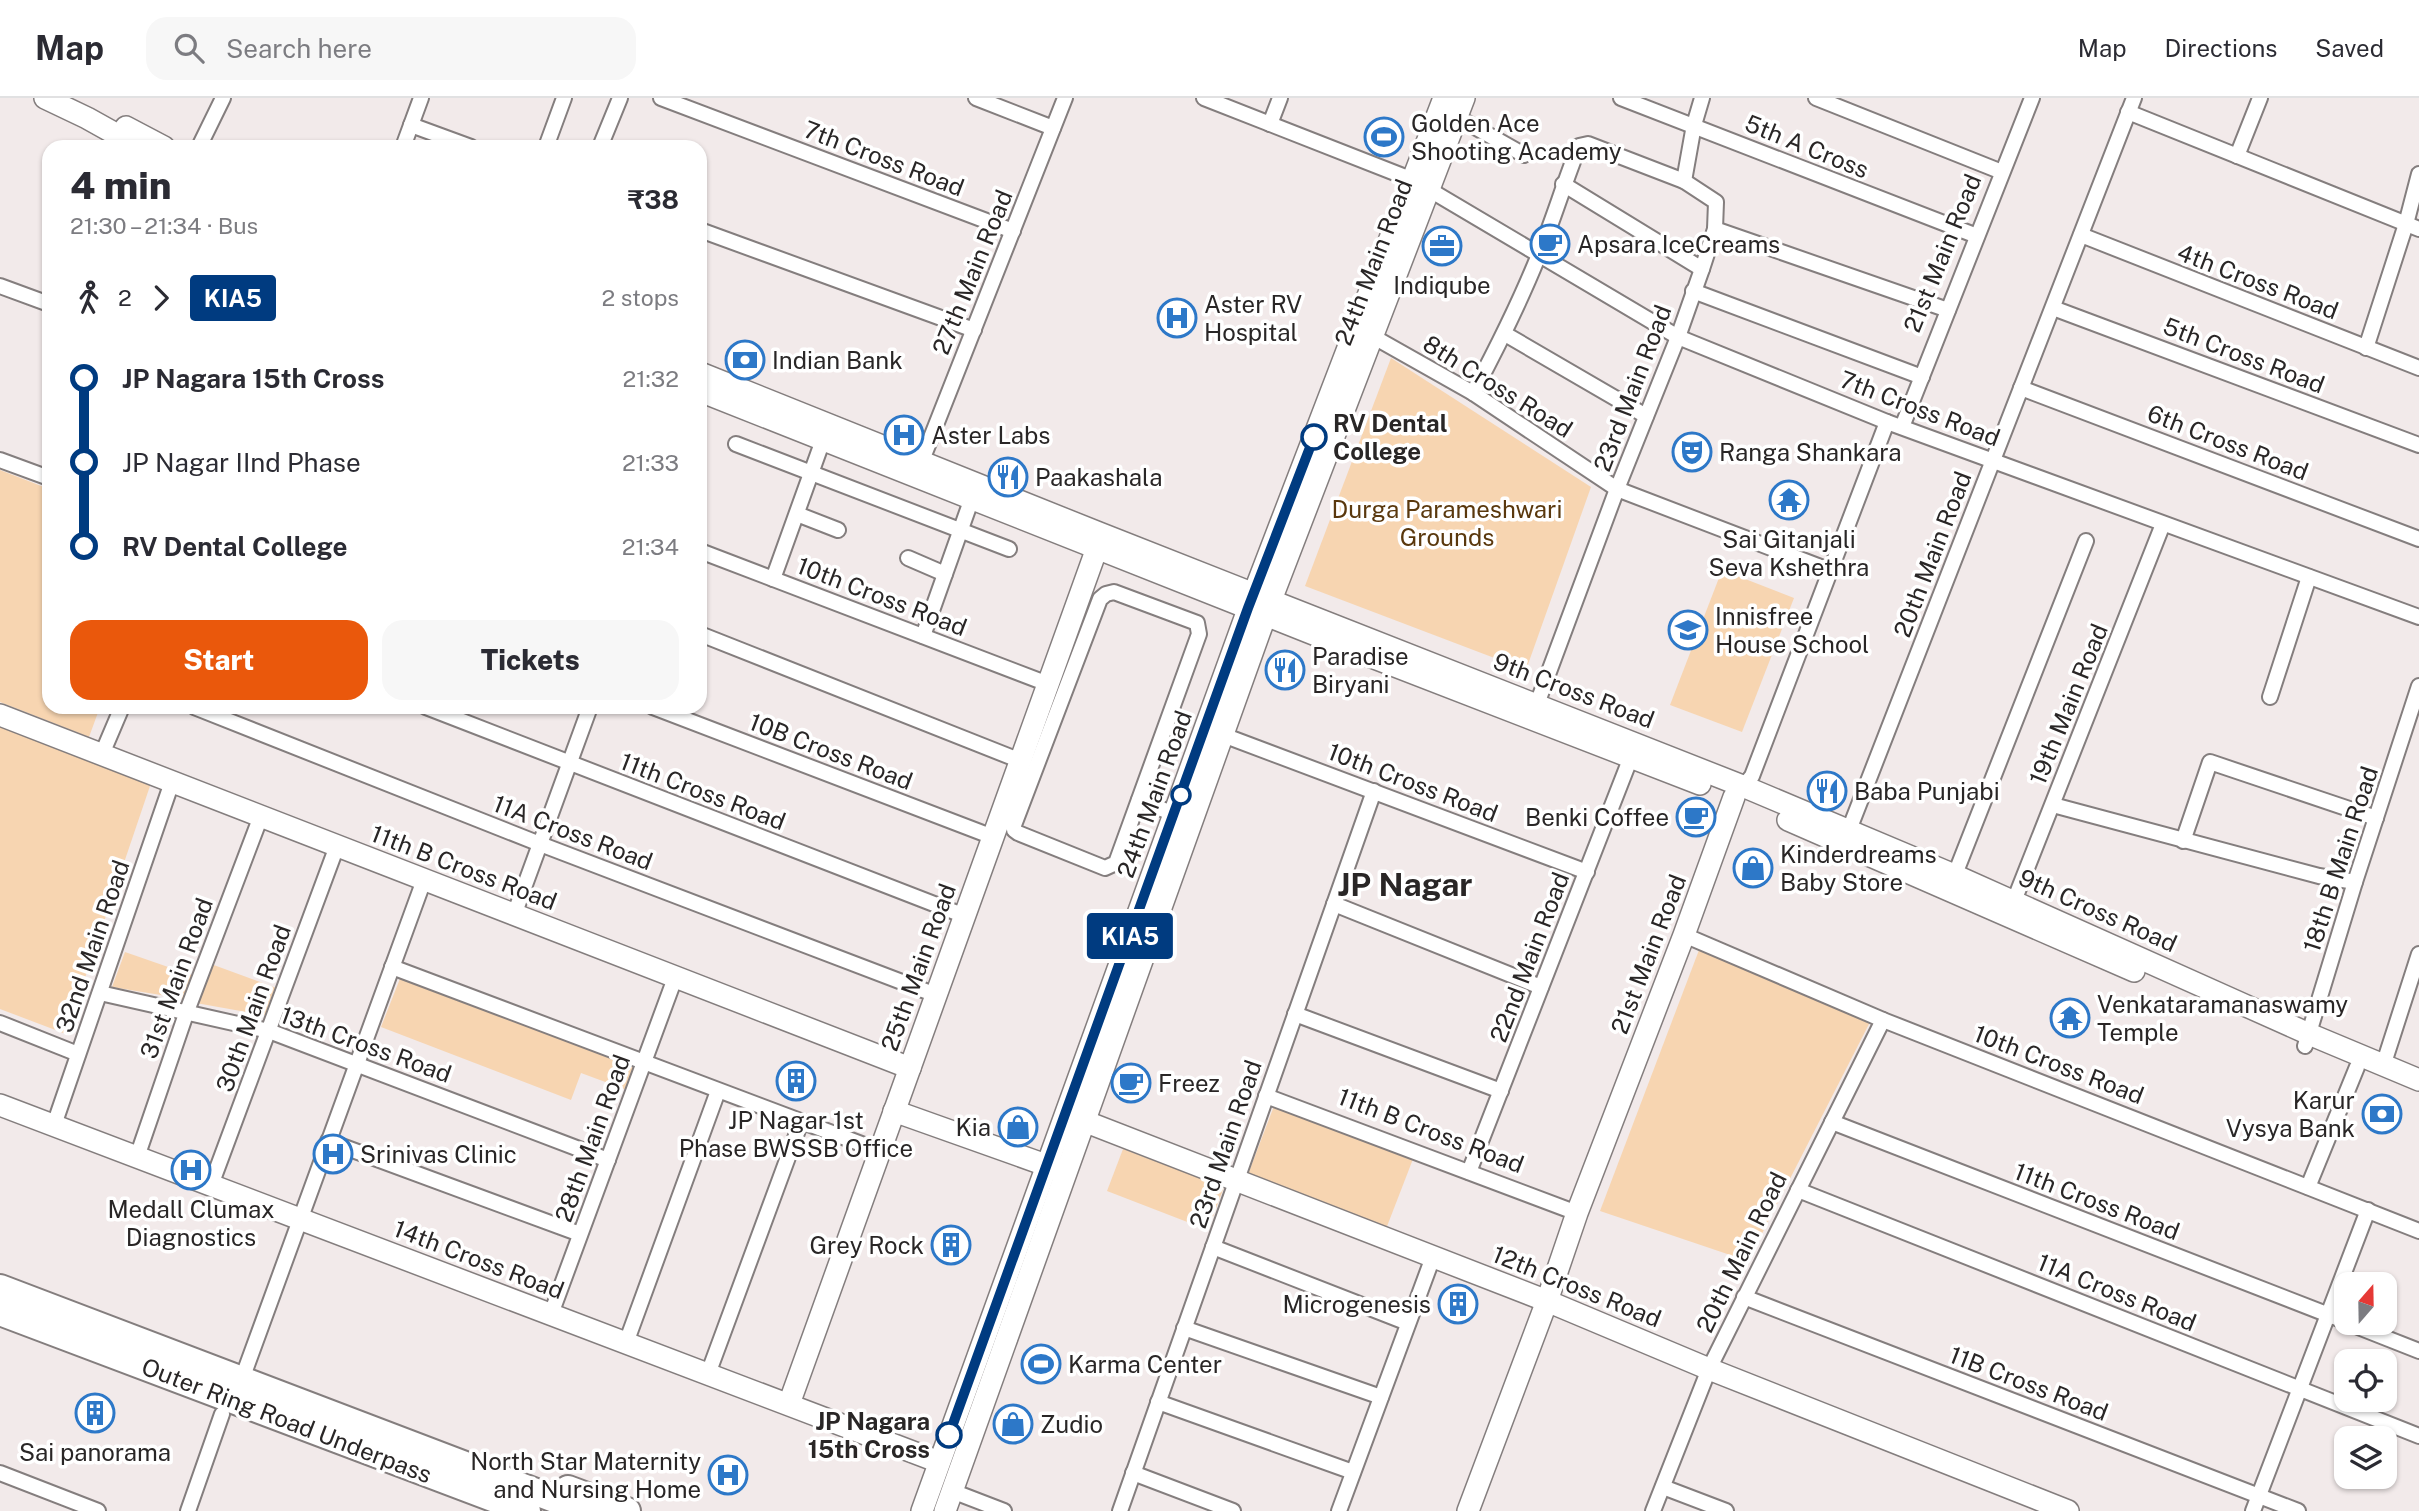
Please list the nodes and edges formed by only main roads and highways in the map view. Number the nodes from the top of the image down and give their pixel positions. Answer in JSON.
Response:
{"nodes":[{"id":1,"x":46,"y":98,"type":"edge"},
{"id":2,"x":72,"y":98,"type":"edge"},
{"id":3,"x":1444,"y":98,"type":"edge"},
{"id":4,"x":1460,"y":107,"type":"edge"},
{"id":5,"x":127,"y":140,"type":"edge"},
{"id":6,"x":151,"y":140,"type":"edge"},
{"id":7,"x":1420,"y":186,"type":"junction"},
{"id":8,"x":707,"y":390,"type":"edge"},
{"id":9,"x":707,"y":390,"type":"edge"},
{"id":10,"x":919,"y":469,"type":"junction"},
{"id":11,"x":1097,"y":548,"type":"junction"},
{"id":12,"x":1260,"y":604,"type":"junction"},
{"id":13,"x":0,"y":715,"type":"edge"},
{"id":14,"x":1739,"y":792,"type":"junction"},
{"id":15,"x":1951,"y":882,"type":"junction"},
{"id":16,"x":2307,"y":1040,"type":"junction"},
{"id":17,"x":910,"y":1068,"type":"junction"},
{"id":18,"x":2419,"y":1080,"type":"edge"},
{"id":19,"x":2419,"y":1092,"type":"edge"},
{"id":20,"x":0,"y":1105,"type":"edge"},
{"id":21,"x":894,"y":1111,"type":"junction"},
{"id":22,"x":1075,"y":1117,"type":"junction"},
{"id":23,"x":1056,"y":1169,"type":"junction"},
{"id":24,"x":0,"y":1288,"type":"edge"},
{"id":25,"x":1547,"y":1301,"type":"junction"},
{"id":26,"x":0,"y":1312,"type":"edge"},
{"id":27,"x":170,"y":1353,"type":"junction"},
{"id":28,"x":125,"y":1359,"type":"junction"},
{"id":29,"x":789,"y":1404,"type":"junction"},
{"id":30,"x":939,"y":1462,"type":"junction"},
{"id":31,"x":948,"y":1501,"type":"edge"},
{"id":32,"x":2065,"y":1510,"type":"edge"},
{"id":33,"x":480,"y":1511,"type":"edge"},
{"id":34,"x":527,"y":1511,"type":"edge"},
{"id":35,"x":586,"y":1511,"type":"edge"},
{"id":36,"x":627,"y":1511,"type":"edge"},
{"id":37,"x":922,"y":1511,"type":"edge"},
{"id":38,"x":1468,"y":1511,"type":"edge"}],
"edges":[{"from":1,"to":5,"type":"main road"},
{"from":2,"to":6,"type":"main road"},
{"from":3,"to":7,"type":"main road","name":"24th Main Road"},
{"from":4,"to":7,"type":"main road","name":"24th Main Road"},
{"from":7,"to":12,"type":"main road","name":"24th Main Road"},
{"from":7,"to":12,"type":"main road","name":"24th Main Road"},
{"from":8,"to":10,"type":"main road","name":"9th Cross Road"},
{"from":9,"to":10,"type":"main road","name":"9th Cross Road"},
{"from":10,"to":11,"type":"main road","name":"9th Cross Road"},
{"from":10,"to":12,"type":"main road","name":"9th Cross Road"},
{"from":11,"to":12,"type":"main road","name":"9th Cross Road"},
{"from":11,"to":17,"type":"main road","name":"25th Main Road"},
{"from":12,"to":14,"type":"main road","name":"9th Cross Road"},
{"from":12,"to":14,"type":"main road","name":"9th Cross Road"},
{"from":12,"to":22,"type":"main road","name":"24th Main Road"},
{"from":12,"to":22,"type":"main road","name":"24th Main Road"},
{"from":13,"to":17,"type":"main road","name":"11th B Cross Road"},
{"from":14,"to":15,"type":"main road","name":"9th Cross Road"},
{"from":14,"to":15,"type":"main road","name":"9th Cross Road"},
{"from":14,"to":25,"type":"main road","name":"21st Main Road"},
{"from":15,"to":16,"type":"main road","name":"9th Cross Road"},
{"from":15,"to":16,"type":"main road","name":"9th Cross Road"},
{"from":16,"to":18,"type":"main road","name":"9th Cross Road"},
{"from":16,"to":19,"type":"main road","name":"9th Cross Road"},
{"from":17,"to":21,"type":"main road","name":"25th Main Road"},
{"from":20,"to":29,"type":"main road","name":"14th Cross Road"},
{"from":21,"to":23,"type":"main road"},
{"from":21,"to":29,"type":"main road","name":"25th Main Road"},
{"from":22,"to":23,"type":"main road","name":"24th Main Road"},
{"from":22,"to":25,"type":"main road","name":"12th Cross Road"},
{"from":23,"to":30,"type":"main road","name":"24th Main Road"},
{"from":23,"to":31,"type":"main road","name":"24th Main Road"},
{"from":24,"to":27,"type":"highway"},
{"from":25,"to":32,"type":"main road","name":"12th Cross Road"},
{"from":25,"to":38,"type":"main road","name":"21st Main Road"},
{"from":26,"to":28,"type":"highway"},
{"from":27,"to":35,"type":"highway","name":"Outer Ring Road Underpass"},
{"from":27,"to":36,"type":"highway"},
{"from":28,"to":33,"type":"highway"},
{"from":28,"to":34,"type":"highway","name":"Outer Ring Road Underpass"},
{"from":29,"to":30,"type":"main road","name":"14th Cross Road"},
{"from":30,"to":37,"type":"main road","name":"24th Main Road"}]}
